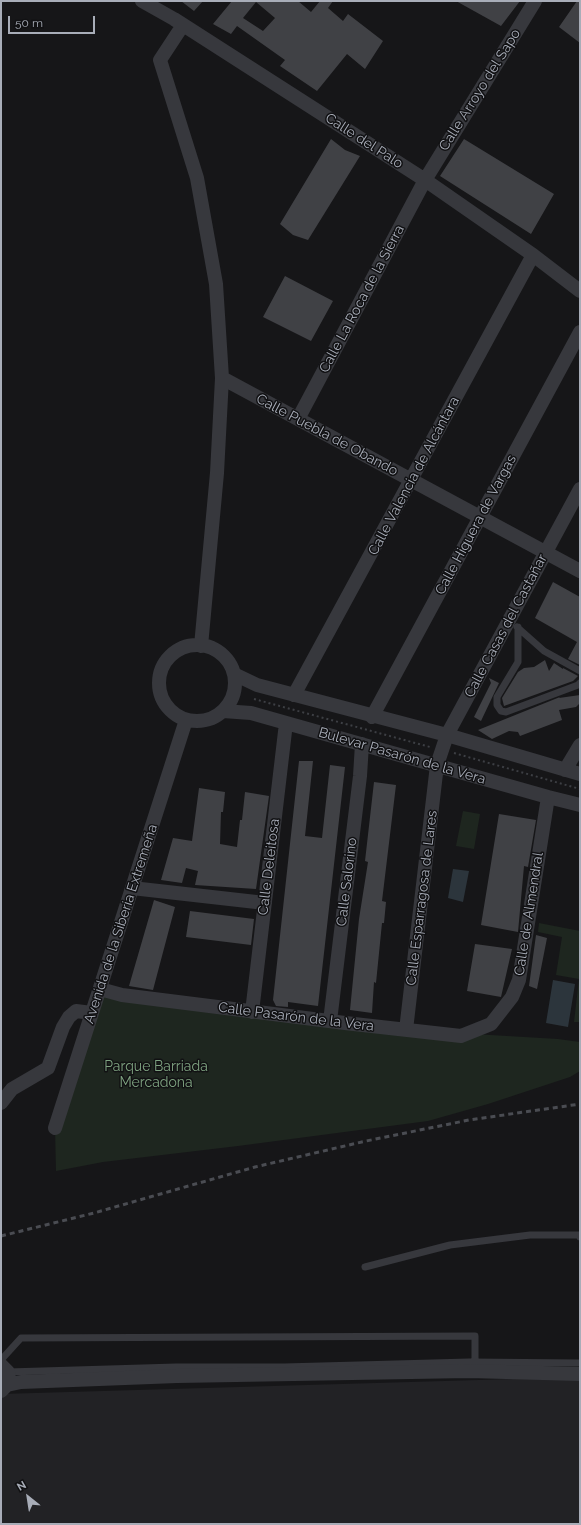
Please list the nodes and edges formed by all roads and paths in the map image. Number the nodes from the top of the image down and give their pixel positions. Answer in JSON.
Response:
{"nodes":[{"id":1,"x":142,"y":1,"type":"edge"},
{"id":2,"x":535,"y":1,"type":"edge"},
{"id":3,"x":182,"y":25,"type":"junction"},
{"id":4,"x":425,"y":180,"type":"junction"},
{"id":5,"x":533,"y":255,"type":"junction"},
{"id":6,"x":580,"y":291,"type":"edge"},
{"id":7,"x":580,"y":332,"type":"edge"},
{"id":8,"x":222,"y":378,"type":"junction"},
{"id":9,"x":298,"y":419,"type":"junction"},
{"id":10,"x":412,"y":481,"type":"junction"},
{"id":11,"x":580,"y":489,"type":"edge"},
{"id":12,"x":480,"y":518,"type":"junction"},
{"id":13,"x":545,"y":553,"type":"junction"},
{"id":14,"x":580,"y":571,"type":"edge"},
{"id":15,"x":513,"y":625,"type":"junction"},
{"id":16,"x":201,"y":646,"type":"junction"},
{"id":17,"x":580,"y":671,"type":"edge"},
{"id":18,"x":234,"y":674,"type":"junction"},
{"id":19,"x":580,"y":683,"type":"edge"},
{"id":20,"x":257,"y":685,"type":"junction"},
{"id":21,"x":294,"y":695,"type":"junction"},
{"id":22,"x":254,"y":699,"type":"junction"},
{"id":23,"x":223,"y":711,"type":"junction"},
{"id":24,"x":251,"y":713,"type":"junction"},
{"id":25,"x":372,"y":717,"type":"junction"},
{"id":26,"x":186,"y":720,"type":"junction"},
{"id":27,"x":286,"y":723,"type":"junction"},
{"id":28,"x":447,"y":735,"type":"junction"},
{"id":29,"x":362,"y":744,"type":"junction"},
{"id":30,"x":580,"y":745,"type":"edge"},
{"id":31,"x":442,"y":750,"type":"junction"},
{"id":32,"x":437,"y":765,"type":"junction"},
{"id":33,"x":565,"y":770,"type":"junction"},
{"id":34,"x":580,"y":774,"type":"edge"},
{"id":35,"x":580,"y":789,"type":"edge"},
{"id":36,"x":548,"y":797,"type":"junction"},
{"id":37,"x":580,"y":805,"type":"edge"},
{"id":38,"x":132,"y":888,"type":"junction"},
{"id":39,"x":265,"y":903,"type":"junction"},
{"id":40,"x":100,"y":989,"type":"junction"},
{"id":41,"x":252,"y":1012,"type":"junction"},
{"id":42,"x":92,"y":1013,"type":"junction"},
{"id":43,"x":330,"y":1021,"type":"junction"},
{"id":44,"x":491,"y":1024,"type":"joint"},
{"id":45,"x":406,"y":1030,"type":"junction"},
{"id":46,"x":1,"y":1102,"type":"edge"},
{"id":47,"x":55,"y":1128,"type":"dead end"},
{"id":48,"x":580,"y":1236,"type":"edge"},
{"id":49,"x":365,"y":1267,"type":"dead end"},
{"id":50,"x":475,"y":1362,"type":"junction"},
{"id":51,"x":580,"y":1363,"type":"edge"},
{"id":52,"x":580,"y":1374,"type":"edge"},
{"id":53,"x":3,"y":1375,"type":"edge"}],
"edges":[{"from":1,"to":3,"type":"street","name":"Calle del Palo"},
{"from":2,"to":4,"type":"street","name":"Calle Arroyo del Sapo"},
{"from":3,"to":4,"type":"street","name":"Calle del Palo"},
{"from":3,"to":8,"type":"street"},
{"from":4,"to":5,"type":"street","name":"Calle del Palo"},
{"from":4,"to":9,"type":"street","name":"Calle La Roca de la Sierra"},
{"from":5,"to":6,"type":"street","name":"Calle del Palo"},
{"from":5,"to":10,"type":"street","name":"Calle Valencia de Alcántara"},
{"from":7,"to":12,"type":"street","name":"Calle Higuera de Vargas"},
{"from":8,"to":9,"type":"street","name":"Calle Puebla de Obando"},
{"from":8,"to":16,"type":"street"},
{"from":9,"to":10,"type":"street","name":"Calle Puebla de Obando"},
{"from":10,"to":12,"type":"street","name":"Calle Puebla de Obando"},
{"from":10,"to":21,"type":"street","name":"Calle Valencia de Alcántara"},
{"from":11,"to":13,"type":"street","name":"Calle Casas del Castañar"},
{"from":12,"to":13,"type":"street","name":"Calle Puebla de Obando"},
{"from":12,"to":25,"type":"street","name":"Calle Higuera de Vargas"},
{"from":13,"to":14,"type":"street","name":"Calle Puebla de Obando"},
{"from":13,"to":15,"type":"street","name":"Calle Casas del Castañar"},
{"from":15,"to":17,"type":"lane"},
{"from":15,"to":19,"type":"lane"},
{"from":15,"to":28,"type":"street","name":"Calle Casas del Castañar"},
{"from":16,"to":18,"type":"street"},
{"from":16,"to":26,"type":"street"},
{"from":18,"to":20,"type":"street","name":"Bulevar Pasarón de la Vera"},
{"from":18,"to":23,"type":"street"},
{"from":20,"to":21,"type":"street","name":"Bulevar Pasarón de la Vera"},
{"from":20,"to":22,"type":"path"},
{"from":21,"to":25,"type":"street","name":"Bulevar Pasarón de la Vera"},
{"from":22,"to":24,"type":"path"},
{"from":22,"to":31,"type":"path"},
{"from":23,"to":24,"type":"street","name":"Bulevar Pasarón de la Vera"},
{"from":23,"to":26,"type":"street"},
{"from":24,"to":27,"type":"street","name":"Bulevar Pasarón de la Vera"},
{"from":25,"to":28,"type":"street","name":"Bulevar Pasarón de la Vera"},
{"from":26,"to":38,"type":"street","name":"Avenida de la Siberia Extremeña"},
{"from":27,"to":29,"type":"street","name":"Bulevar Pasarón de la Vera"},
{"from":27,"to":39,"type":"street","name":"Calle Deleitosa"},
{"from":28,"to":31,"type":"street","name":"Calle Casas del Castañar"},
{"from":28,"to":33,"type":"street","name":"Bulevar Pasarón de la Vera"},
{"from":29,"to":32,"type":"street","name":"Bulevar Pasarón de la Vera"},
{"from":29,"to":43,"type":"street","name":"Calle Salorino"},
{"from":30,"to":33,"type":"street"},
{"from":31,"to":32,"type":"street","name":"Calle Casas del Castañar"},
{"from":31,"to":35,"type":"path"},
{"from":32,"to":36,"type":"street","name":"Bulevar Pasarón de la Vera"},
{"from":32,"to":45,"type":"street","name":"Calle Esparragosa de Lares"},
{"from":33,"to":34,"type":"street","name":"Bulevar Pasarón de la Vera"},
{"from":36,"to":37,"type":"street","name":"Bulevar Pasarón de la Vera"},
{"from":36,"to":44,"type":"street","name":"Calle de Almendral"},
{"from":38,"to":39,"type":"street"},
{"from":38,"to":40,"type":"street","name":"Avenida de la Siberia Extremeña"},
{"from":39,"to":41,"type":"street","name":"Calle Deleitosa"},
{"from":40,"to":41,"type":"street","name":"Calle Pasarón de la Vera"},
{"from":40,"to":42,"type":"street","name":"Avenida de la Siberia Extremeña"},
{"from":41,"to":43,"type":"street","name":"Calle Pasarón de la Vera"},
{"from":42,"to":46,"type":"street"},
{"from":42,"to":47,"type":"street","name":"Avenida de la Siberia Extremeña"},
{"from":43,"to":45,"type":"street","name":"Calle Pasarón de la Vera"},
{"from":44,"to":45,"type":"street","name":"Calle Pasarón de la Vera"},
{"from":48,"to":49,"type":"lane"},
{"from":50,"to":51,"type":"lane"},
{"from":50,"to":53,"type":"lane"},
{"from":50,"to":53,"type":"lane"},
{"from":52,"to":53,"type":"street"}]}
